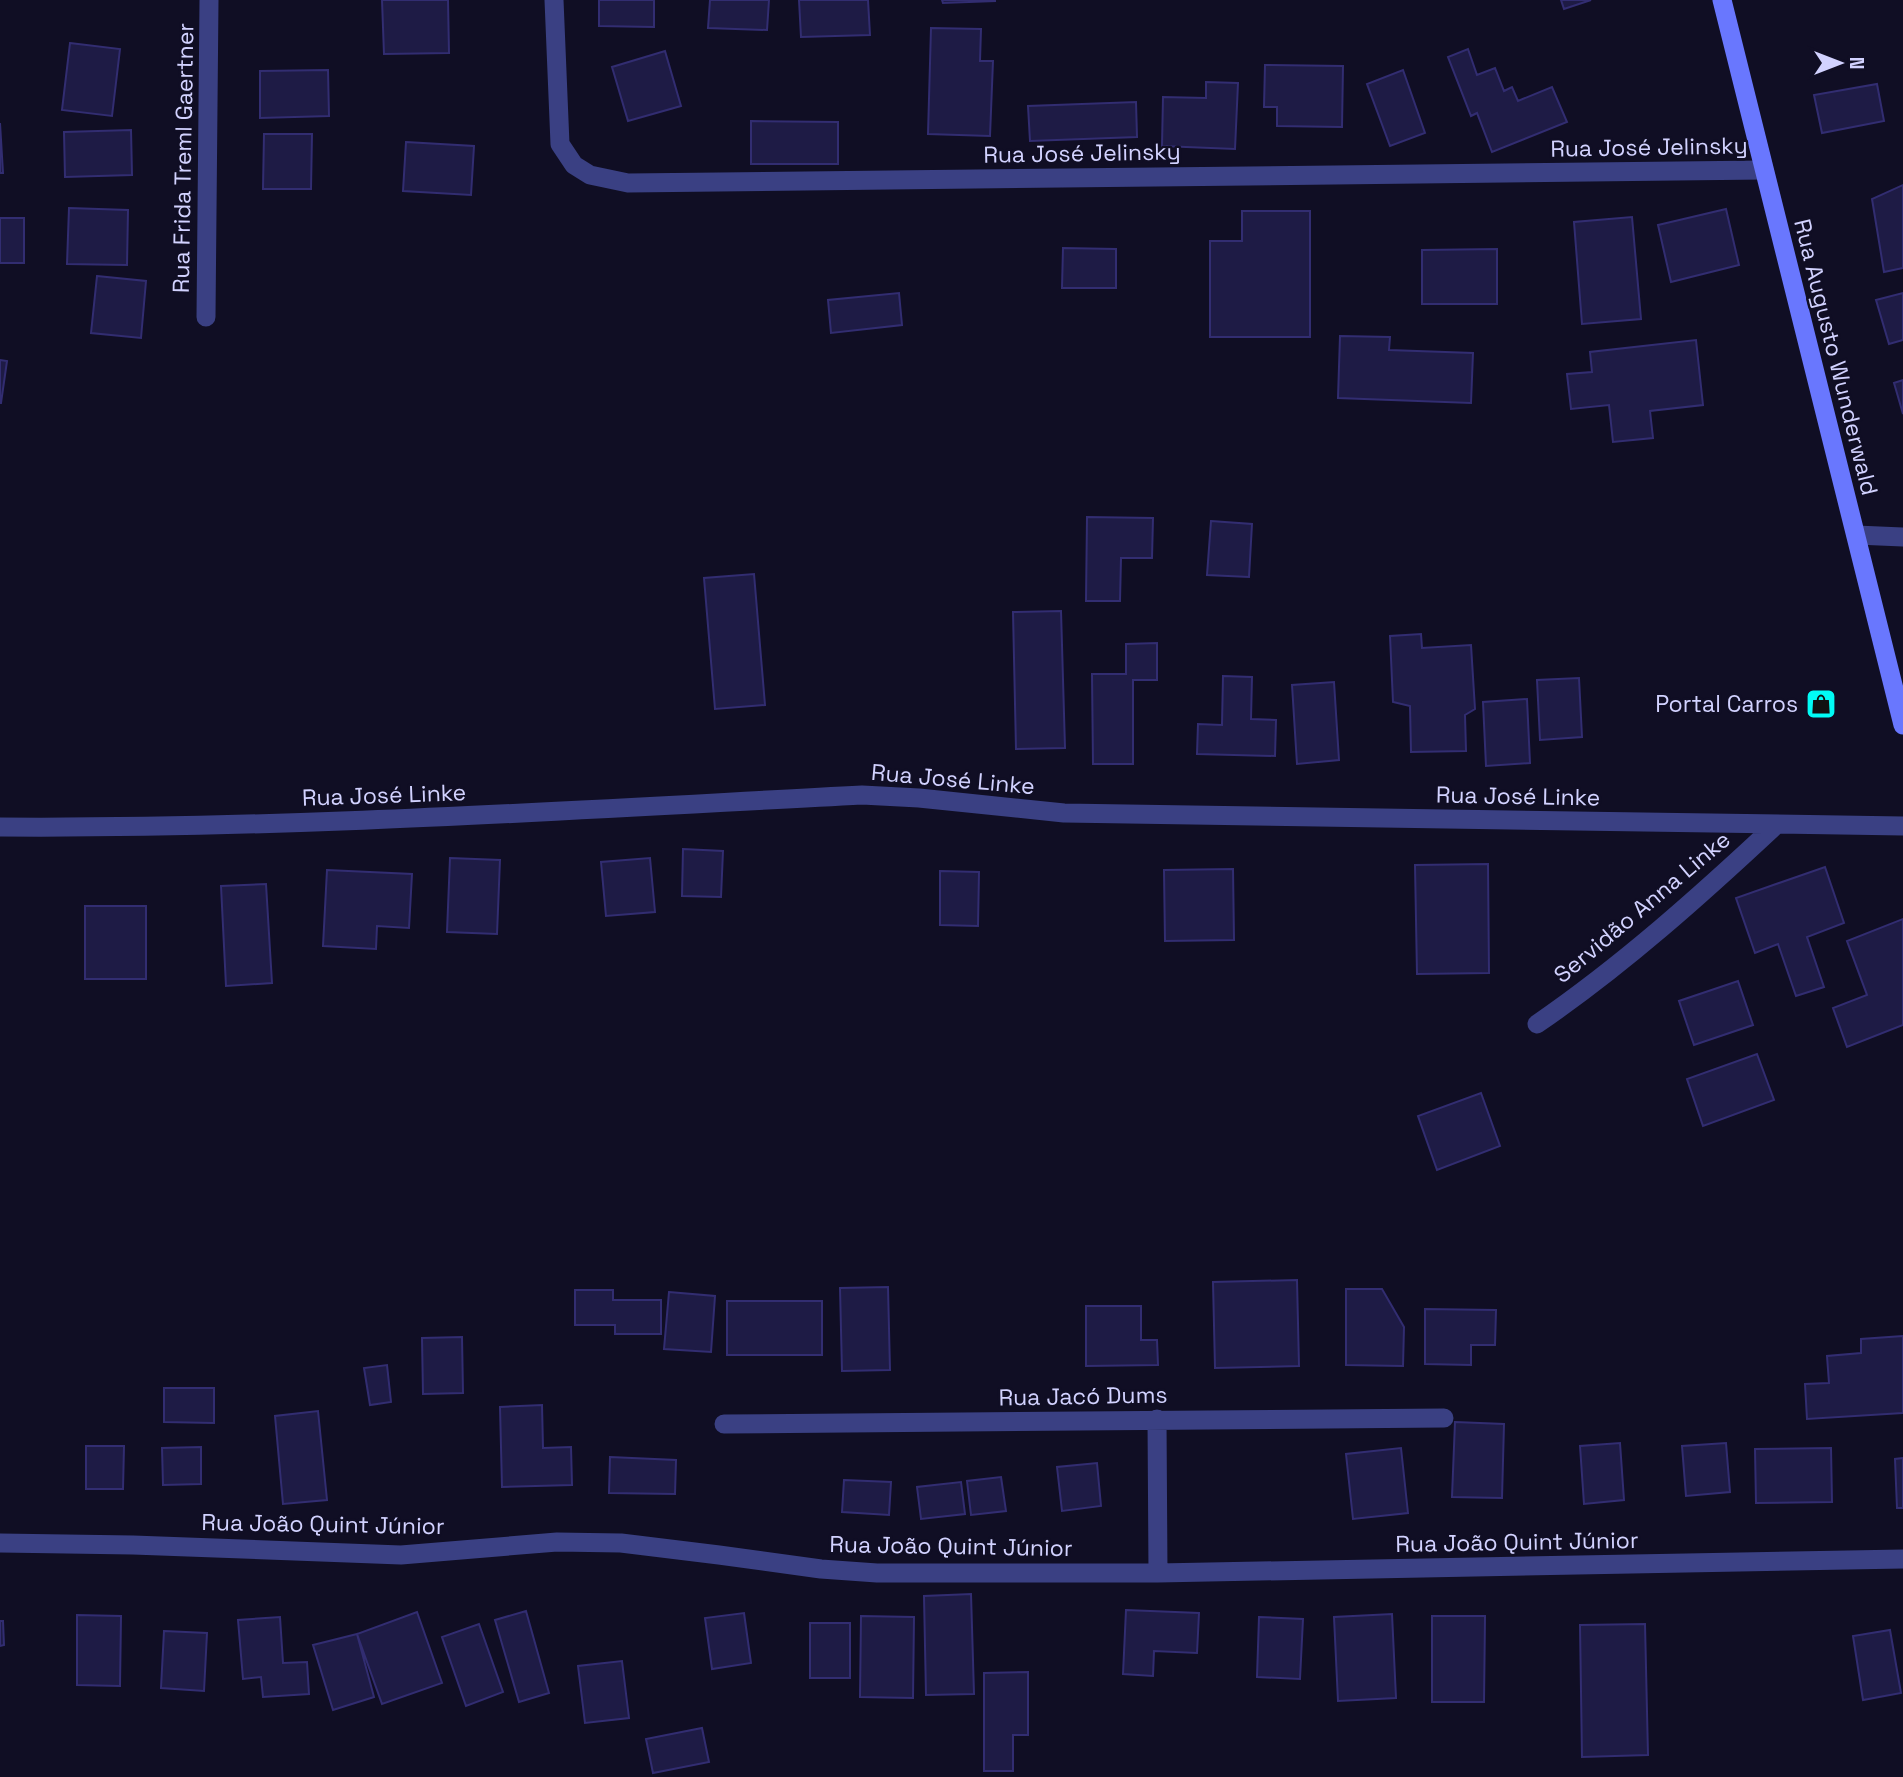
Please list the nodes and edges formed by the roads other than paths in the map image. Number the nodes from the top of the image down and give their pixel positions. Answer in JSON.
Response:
{"nodes":[{"id":1,"x":209,"y":0,"type":"edge"},
{"id":2,"x":554,"y":0,"type":"edge"},
{"id":3,"x":1722,"y":0,"type":"edge"},
{"id":4,"x":1764,"y":170,"type":"junction"},
{"id":5,"x":206,"y":317,"type":"dead end"},
{"id":6,"x":1856,"y":535,"type":"junction"},
{"id":7,"x":1903,"y":537,"type":"edge"},
{"id":8,"x":1903,"y":725,"type":"edge"},
{"id":9,"x":1777,"y":824,"type":"junction"},
{"id":10,"x":1903,"y":826,"type":"edge"},
{"id":11,"x":0,"y":827,"type":"edge"},
{"id":12,"x":1536,"y":1024,"type":"dead end"},
{"id":13,"x":1444,"y":1418,"type":"dead end"},
{"id":14,"x":1157,"y":1419,"type":"junction"},
{"id":15,"x":723,"y":1423,"type":"dead end"},
{"id":16,"x":0,"y":1543,"type":"edge"},
{"id":17,"x":1903,"y":1559,"type":"edge"},
{"id":18,"x":1158,"y":1573,"type":"junction"}],
"edges":[{"from":1,"to":5,"type":"street","name":"Rua Frida Treml Gaertner"},
{"from":2,"to":4,"type":"street","name":"Rua José Jelinsky"},
{"from":3,"to":4,"type":"main road","name":"Rua Augusto Wunderwald"},
{"from":4,"to":6,"type":"main road","name":"Rua Augusto Wunderwald"},
{"from":6,"to":7,"type":"street"},
{"from":6,"to":8,"type":"main road","name":"Rua Augusto Wunderwald"},
{"from":9,"to":10,"type":"street","name":"Rua José Linke"},
{"from":9,"to":11,"type":"street","name":"Rua José Linke"},
{"from":9,"to":12,"type":"street","name":"Servidão Anna Linke"},
{"from":13,"to":14,"type":"street","name":"Rua Jacó Dums"},
{"from":14,"to":15,"type":"street","name":"Rua Jacó Dums"},
{"from":14,"to":18,"type":"street"},
{"from":16,"to":18,"type":"street","name":"Rua João Quint Júnior"},
{"from":17,"to":18,"type":"street","name":"Rua João Quint Júnior"}]}
